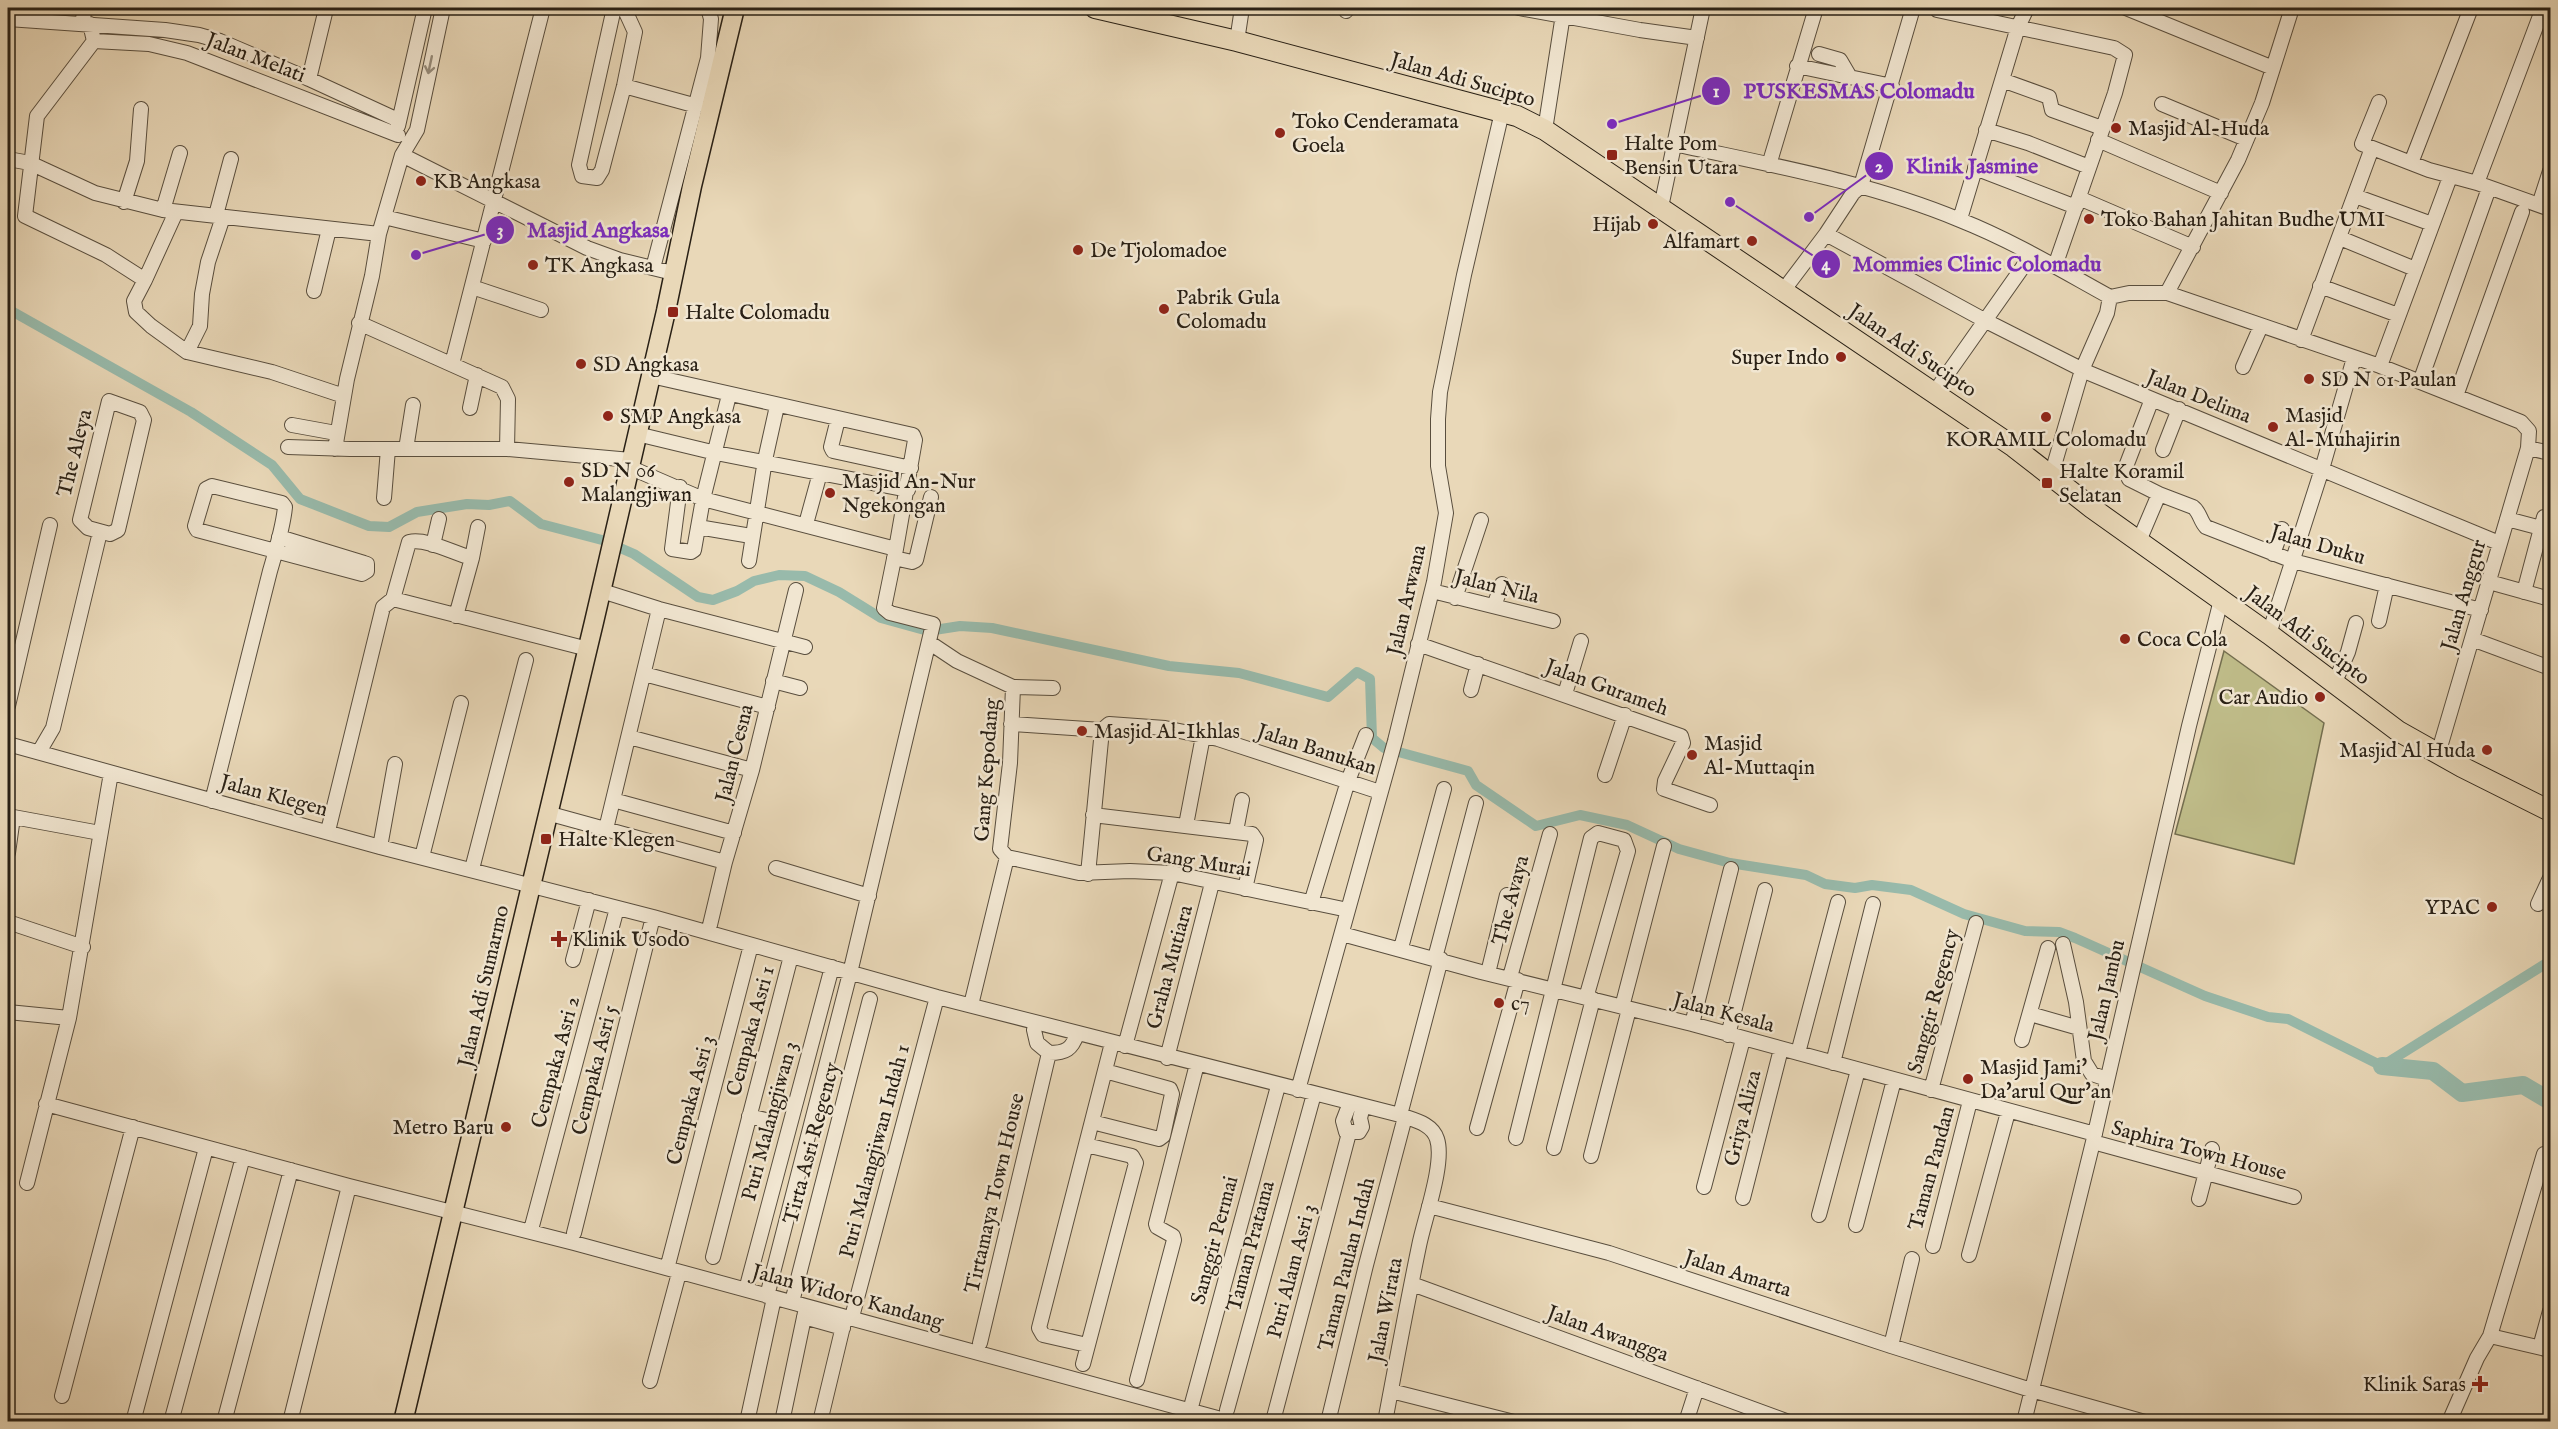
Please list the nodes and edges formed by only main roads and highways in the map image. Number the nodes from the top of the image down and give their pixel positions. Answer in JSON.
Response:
{"nodes":[{"id":1,"x":735,"y":8,"type":"edge"},
{"id":2,"x":1095,"y":8,"type":"edge"},
{"id":3,"x":2550,"y":811,"type":"edge"},
{"id":4,"x":403,"y":1422,"type":"edge"}],
"edges":[{"from":1,"to":4,"type":"main road","name":"Jalan Adi Sumarmo"},
{"from":2,"to":3,"type":"highway","name":"Jalan Adi Sucipto"}]}
